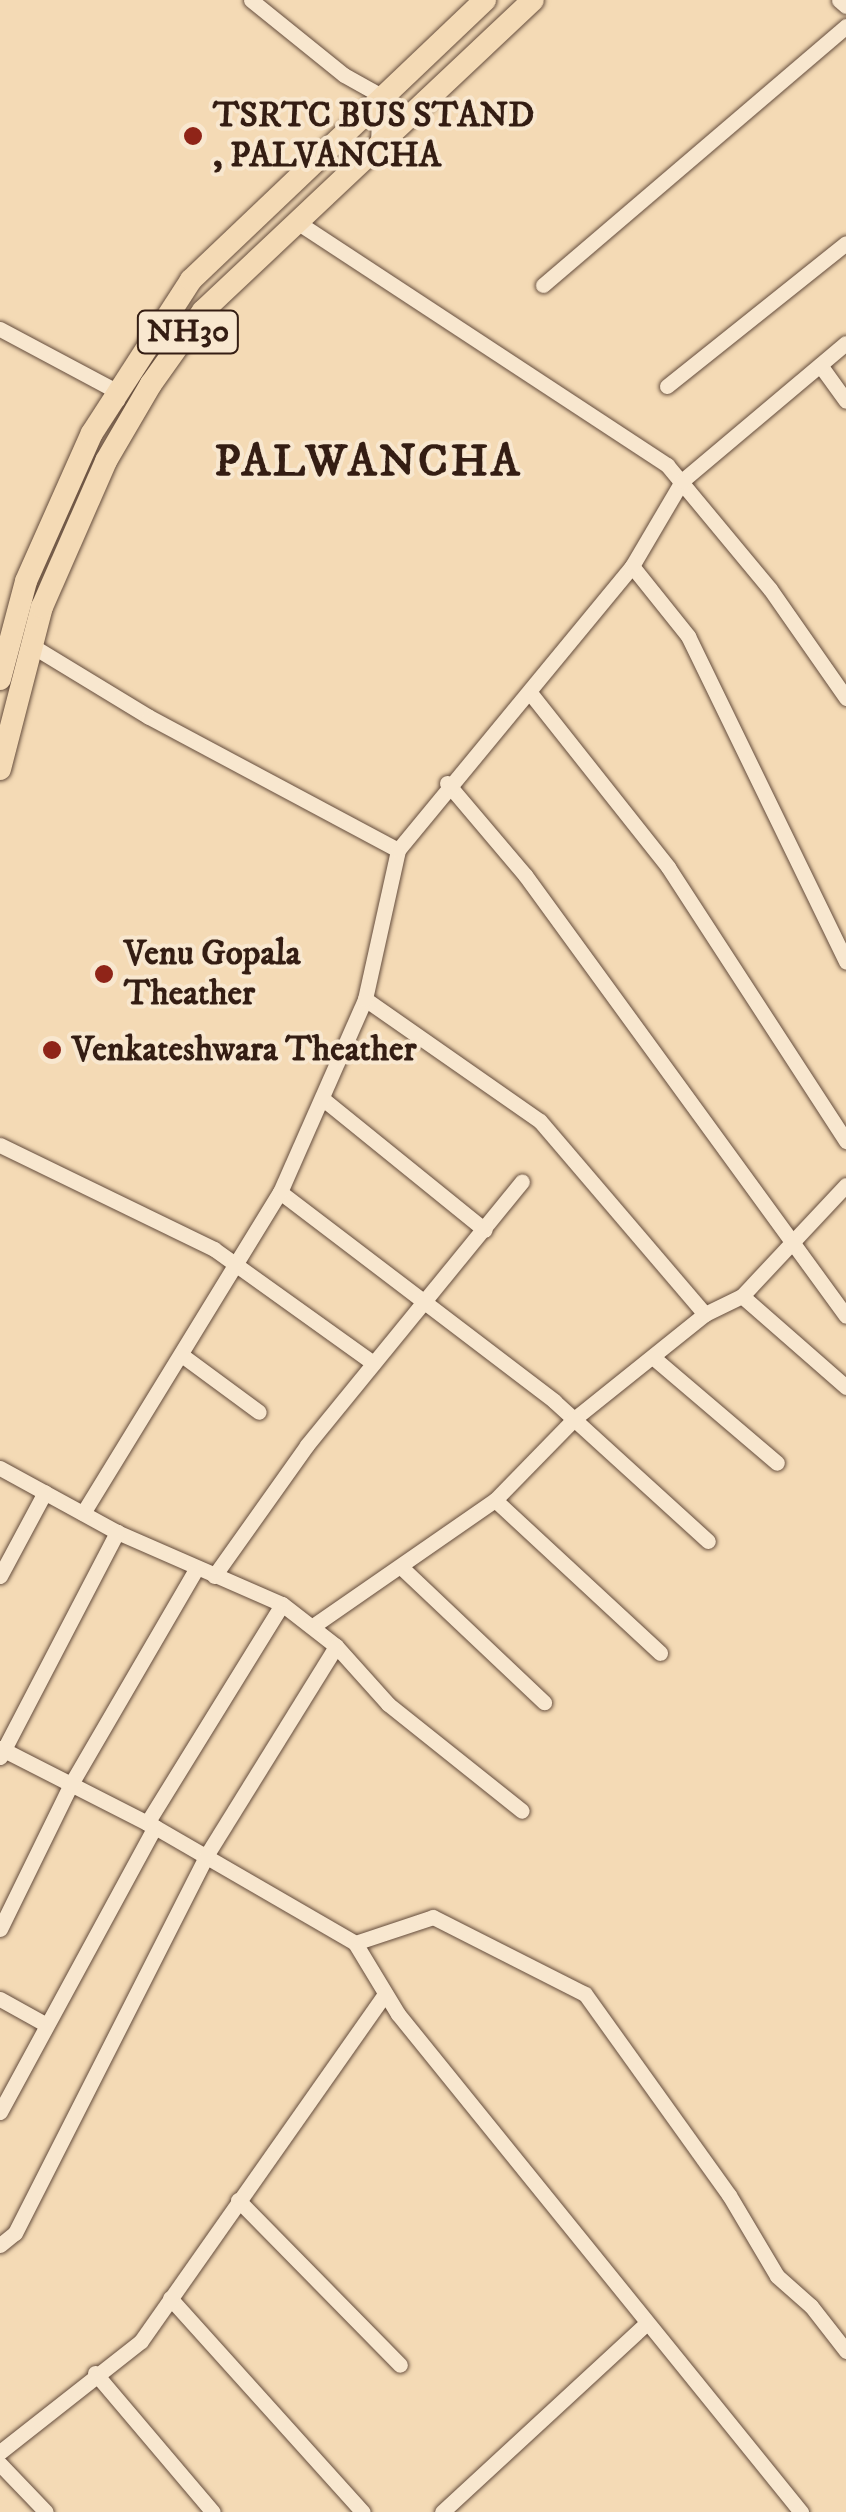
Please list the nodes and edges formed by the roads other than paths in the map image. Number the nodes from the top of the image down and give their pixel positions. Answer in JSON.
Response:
{"nodes":[{"id":1,"x":251,"y":0,"type":"edge"},
{"id":2,"x":486,"y":0,"type":"edge"},
{"id":3,"x":533,"y":0,"type":"edge"},
{"id":4,"x":839,"y":0,"type":"edge"},
{"id":5,"x":846,"y":6,"type":"edge"},
{"id":6,"x":846,"y":26,"type":"edge"},
{"id":7,"x":380,"y":95,"type":"junction"},
{"id":8,"x":378,"y":143,"type":"junction"},
{"id":9,"x":297,"y":222,"type":"junction"},
{"id":10,"x":846,"y":243,"type":"edge"},
{"id":11,"x":543,"y":285,"type":"dead end"},
{"id":12,"x":0,"y":329,"type":"edge"},
{"id":13,"x":846,"y":344,"type":"edge"},
{"id":14,"x":820,"y":365,"type":"junction"},
{"id":15,"x":667,"y":386,"type":"dead end"},
{"id":16,"x":116,"y":391,"type":"junction"},
{"id":17,"x":846,"y":401,"type":"edge"},
{"id":18,"x":119,"y":439,"type":"junction"},
{"id":19,"x":682,"y":482,"type":"junction"},
{"id":20,"x":632,"y":566,"type":"junction"},
{"id":21,"x":29,"y":644,"type":"junction"},
{"id":22,"x":0,"y":679,"type":"edge"},
{"id":23,"x":531,"y":694,"type":"junction"},
{"id":24,"x":846,"y":698,"type":"edge"},
{"id":25,"x":0,"y":769,"type":"edge"},
{"id":26,"x":448,"y":783,"type":"junction"},
{"id":27,"x":398,"y":850,"type":"junction"},
{"id":28,"x":846,"y":962,"type":"edge"},
{"id":29,"x":365,"y":999,"type":"junction"},
{"id":30,"x":324,"y":1100,"type":"junction"},
{"id":31,"x":846,"y":1141,"type":"edge"},
{"id":32,"x":0,"y":1145,"type":"edge"},
{"id":33,"x":522,"y":1181,"type":"dead end"},
{"id":34,"x":846,"y":1185,"type":"edge"},
{"id":35,"x":280,"y":1192,"type":"junction"},
{"id":36,"x":485,"y":1230,"type":"junction"},
{"id":37,"x":788,"y":1244,"type":"junction"},
{"id":38,"x":241,"y":1264,"type":"junction"},
{"id":39,"x":742,"y":1296,"type":"junction"},
{"id":40,"x":424,"y":1303,"type":"junction"},
{"id":41,"x":706,"y":1314,"type":"junction"},
{"id":42,"x":846,"y":1316,"type":"edge"},
{"id":43,"x":183,"y":1356,"type":"junction"},
{"id":44,"x":654,"y":1359,"type":"junction"},
{"id":45,"x":373,"y":1363,"type":"junction"},
{"id":46,"x":846,"y":1387,"type":"edge"},
{"id":47,"x":258,"y":1412,"type":"dead end"},
{"id":48,"x":574,"y":1418,"type":"junction"},
{"id":49,"x":777,"y":1463,"type":"dead end"},
{"id":50,"x":0,"y":1468,"type":"edge"},
{"id":51,"x":45,"y":1492,"type":"junction"},
{"id":52,"x":495,"y":1500,"type":"junction"},
{"id":53,"x":83,"y":1513,"type":"junction"},
{"id":54,"x":117,"y":1532,"type":"junction"},
{"id":55,"x":708,"y":1541,"type":"dead end"},
{"id":56,"x":401,"y":1567,"type":"junction"},
{"id":57,"x":196,"y":1569,"type":"junction"},
{"id":58,"x":0,"y":1576,"type":"edge"},
{"id":59,"x":214,"y":1576,"type":"junction"},
{"id":60,"x":282,"y":1604,"type":"junction"},
{"id":61,"x":313,"y":1626,"type":"junction"},
{"id":62,"x":336,"y":1646,"type":"junction"},
{"id":63,"x":660,"y":1653,"type":"dead end"},
{"id":64,"x":544,"y":1702,"type":"dead end"},
{"id":65,"x":1,"y":1752,"type":"edge"},
{"id":66,"x":70,"y":1784,"type":"junction"},
{"id":67,"x":522,"y":1812,"type":"dead end"},
{"id":68,"x":151,"y":1825,"type":"junction"},
{"id":69,"x":206,"y":1856,"type":"junction"},
{"id":70,"x":0,"y":1930,"type":"edge"},
{"id":71,"x":356,"y":1943,"type":"junction"},
{"id":72,"x":385,"y":1994,"type":"junction"},
{"id":73,"x":0,"y":1999,"type":"edge"},
{"id":74,"x":45,"y":2024,"type":"junction"},
{"id":75,"x":0,"y":2112,"type":"edge"},
{"id":76,"x":238,"y":2200,"type":"junction"},
{"id":77,"x":0,"y":2245,"type":"edge"},
{"id":78,"x":170,"y":2298,"type":"junction"},
{"id":79,"x":645,"y":2325,"type":"junction"},
{"id":80,"x":846,"y":2351,"type":"edge"},
{"id":81,"x":400,"y":2366,"type":"dead end"},
{"id":82,"x":95,"y":2373,"type":"junction"},
{"id":83,"x":1,"y":2463,"type":"edge"},
{"id":84,"x":793,"y":2509,"type":"edge"},
{"id":85,"x":46,"y":2512,"type":"edge"},
{"id":86,"x":213,"y":2512,"type":"edge"},
{"id":87,"x":363,"y":2512,"type":"edge"},
{"id":88,"x":442,"y":2512,"type":"edge"}],
"edges":[{"from":1,"to":7,"type":"street"},
{"from":2,"to":7,"type":"highway","number":"NH30"},
{"from":3,"to":8,"type":"highway","number":"NH30"},
{"from":4,"to":5,"type":"street"},
{"from":6,"to":11,"type":"street"},
{"from":7,"to":8,"type":"street"},
{"from":7,"to":16,"type":"highway","number":"NH30"},
{"from":8,"to":9,"type":"highway","number":"NH30"},
{"from":9,"to":18,"type":"highway","number":"NH30"},
{"from":9,"to":19,"type":"street"},
{"from":10,"to":15,"type":"street"},
{"from":12,"to":16,"type":"street"},
{"from":13,"to":14,"type":"street"},
{"from":14,"to":17,"type":"street"},
{"from":14,"to":19,"type":"street"},
{"from":16,"to":18,"type":"street"},
{"from":16,"to":22,"type":"highway","number":"NH30"},
{"from":18,"to":21,"type":"highway","number":"NH30"},
{"from":19,"to":20,"type":"street"},
{"from":19,"to":24,"type":"street"},
{"from":20,"to":23,"type":"street"},
{"from":20,"to":28,"type":"street"},
{"from":21,"to":25,"type":"highway","number":"NH30"},
{"from":21,"to":27,"type":"street"},
{"from":23,"to":26,"type":"street"},
{"from":23,"to":31,"type":"street"},
{"from":26,"to":27,"type":"street"},
{"from":26,"to":37,"type":"street"},
{"from":27,"to":29,"type":"street"},
{"from":29,"to":30,"type":"street"},
{"from":29,"to":41,"type":"street"},
{"from":30,"to":35,"type":"street"},
{"from":30,"to":36,"type":"street"},
{"from":32,"to":38,"type":"street"},
{"from":33,"to":36,"type":"street"},
{"from":34,"to":37,"type":"street"},
{"from":35,"to":38,"type":"street"},
{"from":35,"to":40,"type":"street"},
{"from":36,"to":40,"type":"street"},
{"from":37,"to":39,"type":"street"},
{"from":37,"to":42,"type":"street"},
{"from":38,"to":43,"type":"street"},
{"from":38,"to":45,"type":"street"},
{"from":39,"to":41,"type":"street"},
{"from":39,"to":46,"type":"street"},
{"from":40,"to":45,"type":"street"},
{"from":40,"to":48,"type":"street"},
{"from":41,"to":44,"type":"street"},
{"from":43,"to":47,"type":"street"},
{"from":43,"to":53,"type":"street"},
{"from":44,"to":48,"type":"street"},
{"from":44,"to":49,"type":"street"},
{"from":45,"to":59,"type":"street"},
{"from":48,"to":52,"type":"street"},
{"from":48,"to":55,"type":"street"},
{"from":50,"to":51,"type":"street"},
{"from":51,"to":53,"type":"street"},
{"from":51,"to":58,"type":"street"},
{"from":52,"to":56,"type":"street"},
{"from":52,"to":63,"type":"street"},
{"from":53,"to":54,"type":"street"},
{"from":54,"to":57,"type":"street"},
{"from":54,"to":65,"type":"street"},
{"from":56,"to":61,"type":"street"},
{"from":56,"to":64,"type":"street"},
{"from":57,"to":59,"type":"street"},
{"from":57,"to":66,"type":"street"},
{"from":59,"to":60,"type":"street"},
{"from":60,"to":61,"type":"street"},
{"from":60,"to":68,"type":"street"},
{"from":61,"to":62,"type":"street"},
{"from":62,"to":67,"type":"street"},
{"from":62,"to":69,"type":"street"},
{"from":65,"to":66,"type":"street"},
{"from":66,"to":68,"type":"street"},
{"from":66,"to":70,"type":"street"},
{"from":68,"to":69,"type":"street"},
{"from":68,"to":74,"type":"street"},
{"from":69,"to":71,"type":"street"},
{"from":69,"to":77,"type":"street"},
{"from":71,"to":72,"type":"street"},
{"from":71,"to":80,"type":"street"},
{"from":72,"to":76,"type":"street"},
{"from":72,"to":79,"type":"street"},
{"from":73,"to":74,"type":"street"},
{"from":74,"to":75,"type":"street"},
{"from":76,"to":78,"type":"street"},
{"from":76,"to":81,"type":"street"},
{"from":78,"to":82,"type":"street"},
{"from":78,"to":87,"type":"street"},
{"from":79,"to":84,"type":"street"},
{"from":79,"to":88,"type":"street"},
{"from":82,"to":83,"type":"street"},
{"from":82,"to":86,"type":"street"},
{"from":83,"to":85,"type":"street"}]}
